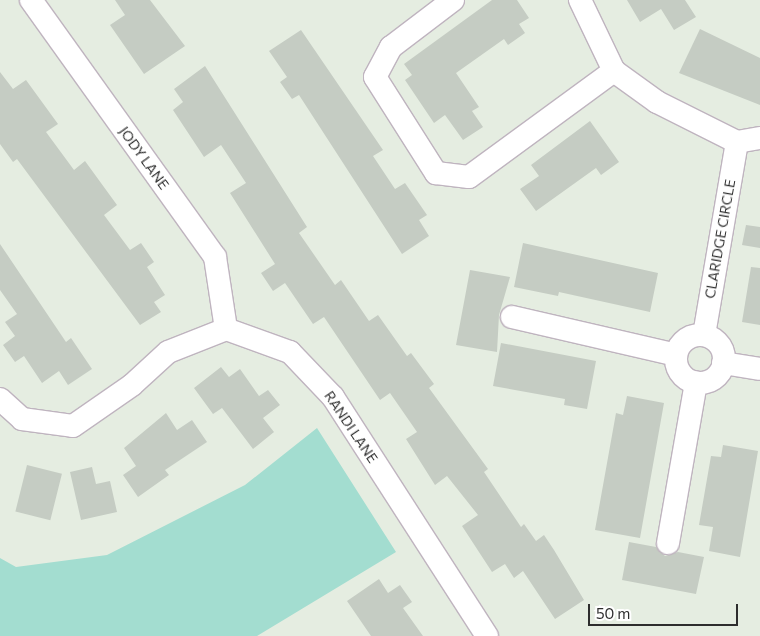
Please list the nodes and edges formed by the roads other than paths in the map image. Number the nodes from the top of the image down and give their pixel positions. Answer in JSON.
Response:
{"nodes":[{"id":1,"x":30,"y":0,"type":"edge"},
{"id":2,"x":452,"y":0,"type":"edge"},
{"id":3,"x":580,"y":0,"type":"edge"},
{"id":4,"x":614,"y":71,"type":"junction"},
{"id":5,"x":760,"y":138,"type":"edge"},
{"id":6,"x":737,"y":142,"type":"junction"},
{"id":7,"x":512,"y":317,"type":"dead end"},
{"id":8,"x":226,"y":329,"type":"junction"},
{"id":9,"x":704,"y":335,"type":"junction"},
{"id":10,"x":676,"y":354,"type":"junction"},
{"id":11,"x":723,"y":363,"type":"junction"},
{"id":12,"x":760,"y":369,"type":"edge"},
{"id":13,"x":696,"y":382,"type":"junction"},
{"id":14,"x":0,"y":399,"type":"edge"},
{"id":15,"x":668,"y":543,"type":"dead end"},
{"id":16,"x":487,"y":636,"type":"edge"}],
"edges":[{"from":1,"to":8,"type":"street","name":"JODY LANE"},
{"from":2,"to":4,"type":"street"},
{"from":3,"to":4,"type":"street"},
{"from":4,"to":6,"type":"street"},
{"from":5,"to":6,"type":"street"},
{"from":6,"to":9,"type":"street","name":"CLARIDGE CIRCLE"},
{"from":7,"to":10,"type":"street"},
{"from":8,"to":14,"type":"street"},
{"from":8,"to":16,"type":"street","name":"RANDI LANE"},
{"from":9,"to":10,"type":"street"},
{"from":9,"to":11,"type":"street"},
{"from":10,"to":13,"type":"street"},
{"from":11,"to":12,"type":"street"},
{"from":11,"to":13,"type":"street"},
{"from":13,"to":15,"type":"street"}]}
